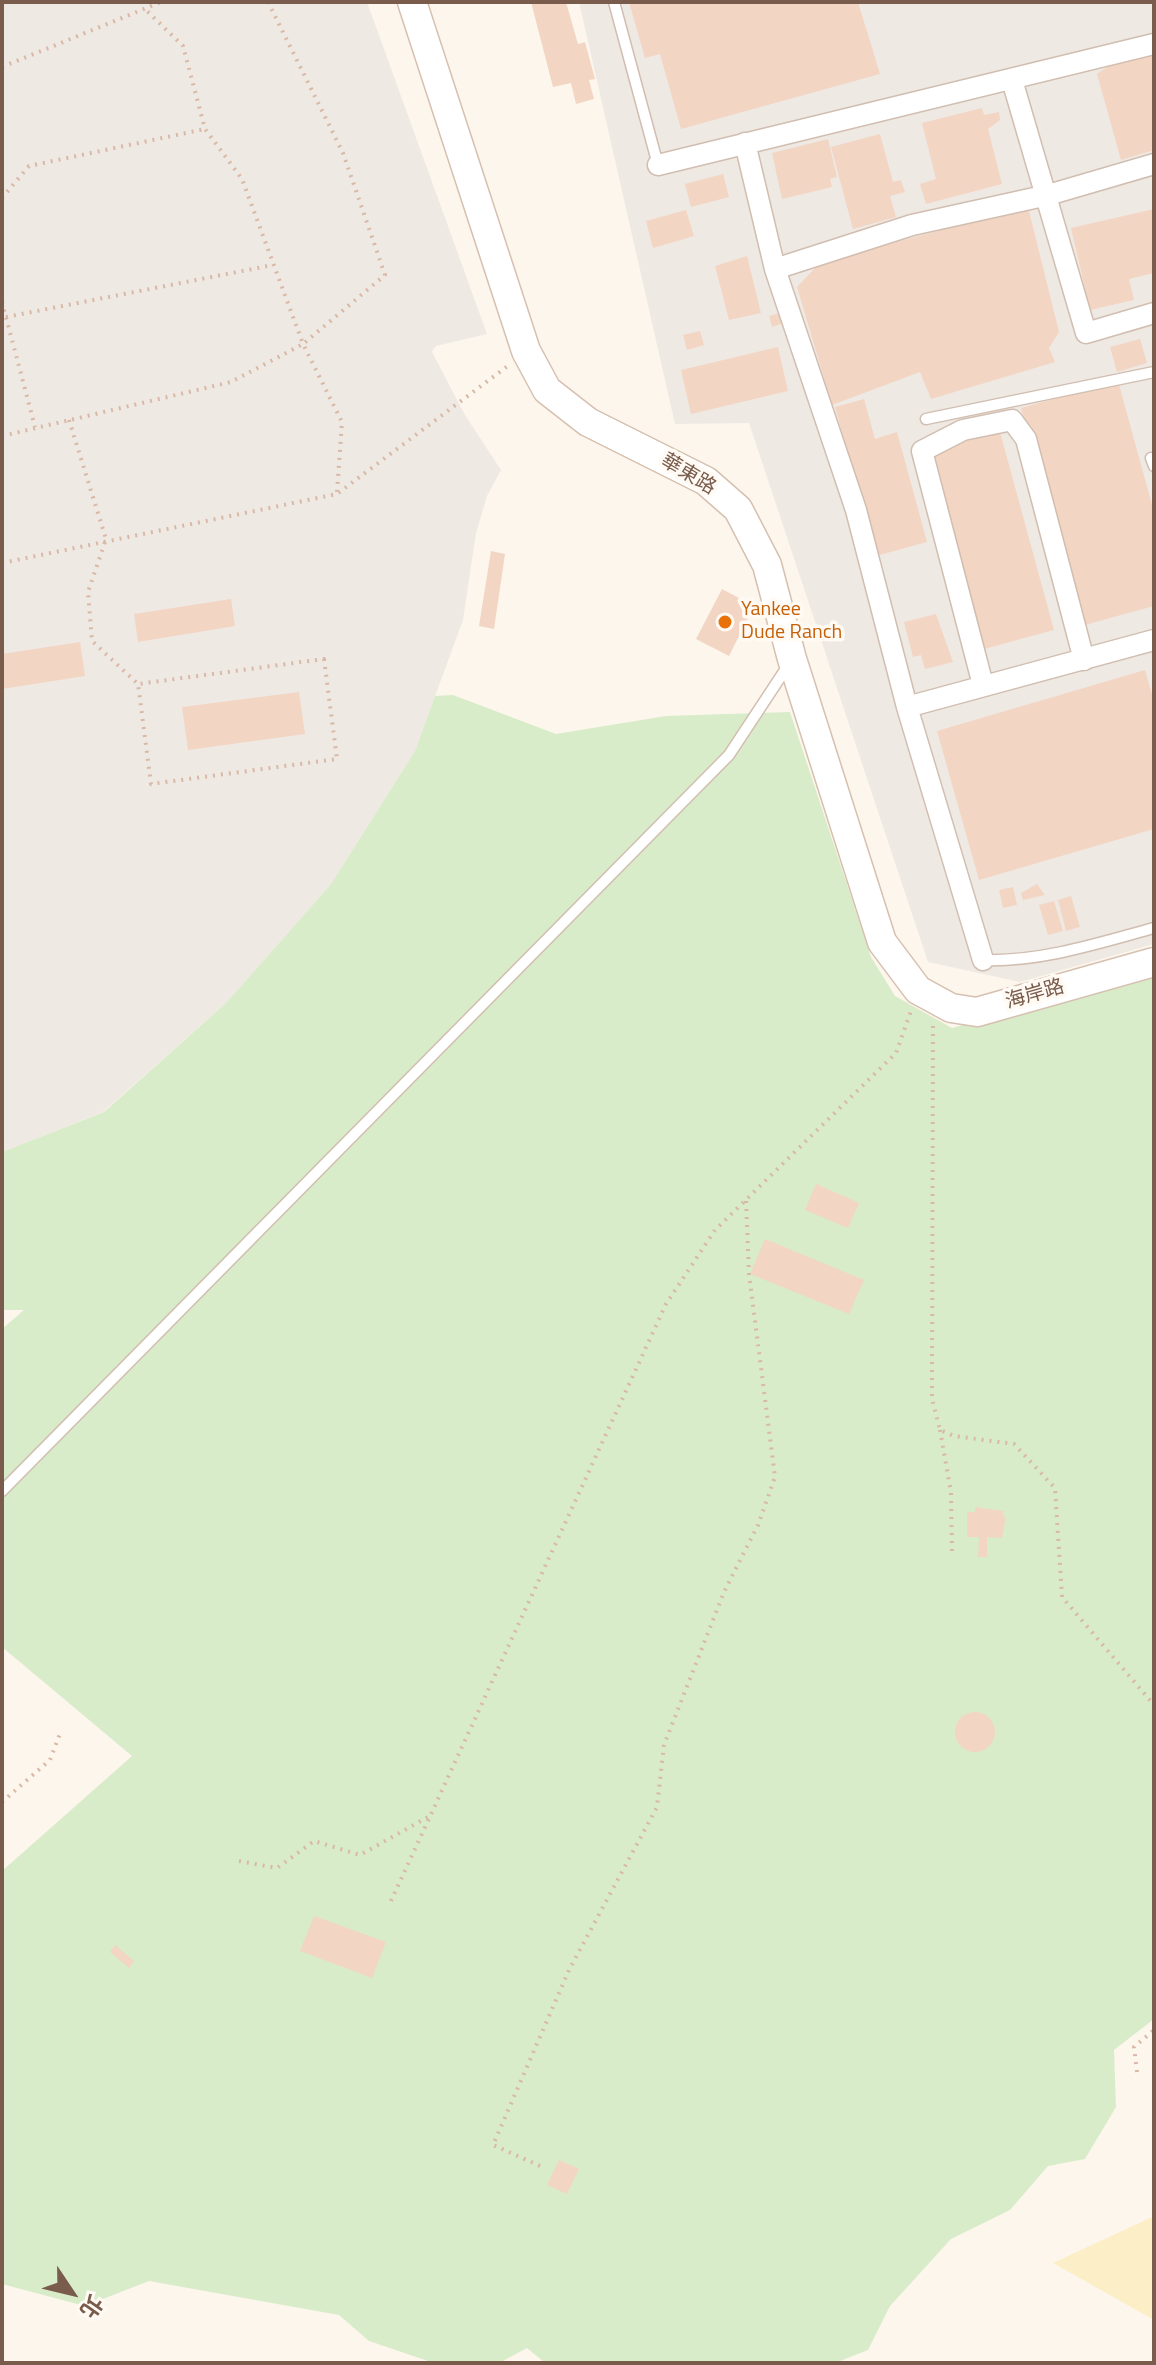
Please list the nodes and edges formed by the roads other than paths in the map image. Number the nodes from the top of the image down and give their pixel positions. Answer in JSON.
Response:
{"nodes":[{"id":1,"x":412,"y":2,"type":"edge"},
{"id":2,"x":614,"y":2,"type":"edge"},
{"id":3,"x":1154,"y":44,"type":"edge"},
{"id":4,"x":1012,"y":80,"type":"junction"},
{"id":5,"x":745,"y":143,"type":"junction"},
{"id":6,"x":1154,"y":164,"type":"edge"},
{"id":7,"x":658,"y":165,"type":"joint"},
{"id":8,"x":1048,"y":195,"type":"junction"},
{"id":9,"x":775,"y":269,"type":"junction"},
{"id":10,"x":1154,"y":313,"type":"edge"},
{"id":11,"x":1154,"y":372,"type":"edge"},
{"id":12,"x":926,"y":419,"type":"dead end"},
{"id":13,"x":1154,"y":640,"type":"edge"},
{"id":14,"x":792,"y":659,"type":"junction"},
{"id":15,"x":1084,"y":660,"type":"junction"},
{"id":16,"x":983,"y":685,"type":"junction"},
{"id":17,"x":907,"y":707,"type":"junction"},
{"id":18,"x":1154,"y":928,"type":"edge"},
{"id":19,"x":983,"y":960,"type":"joint"},
{"id":20,"x":1154,"y":962,"type":"edge"},
{"id":21,"x":918,"y":990,"type":"joint"},
{"id":22,"x":2,"y":1491,"type":"edge"}],
"edges":[{"from":1,"to":14,"type":"main road","name":"華東路"},
{"from":2,"to":7,"type":"lane"},
{"from":3,"to":4,"type":"street"},
{"from":4,"to":5,"type":"street"},
{"from":4,"to":8,"type":"street"},
{"from":5,"to":7,"type":"street"},
{"from":5,"to":9,"type":"street"},
{"from":6,"to":8,"type":"street"},
{"from":8,"to":9,"type":"street"},
{"from":8,"to":10,"type":"street"},
{"from":9,"to":17,"type":"street"},
{"from":11,"to":12,"type":"lane"},
{"from":13,"to":15,"type":"street"},
{"from":14,"to":21,"type":"main road","name":"華東路"},
{"from":14,"to":22,"type":"lane"},
{"from":15,"to":16,"type":"street"},
{"from":15,"to":16,"type":"street"},
{"from":16,"to":17,"type":"street"},
{"from":17,"to":19,"type":"street"},
{"from":18,"to":19,"type":"lane"},
{"from":20,"to":21,"type":"main road","name":"海岸路"}]}
